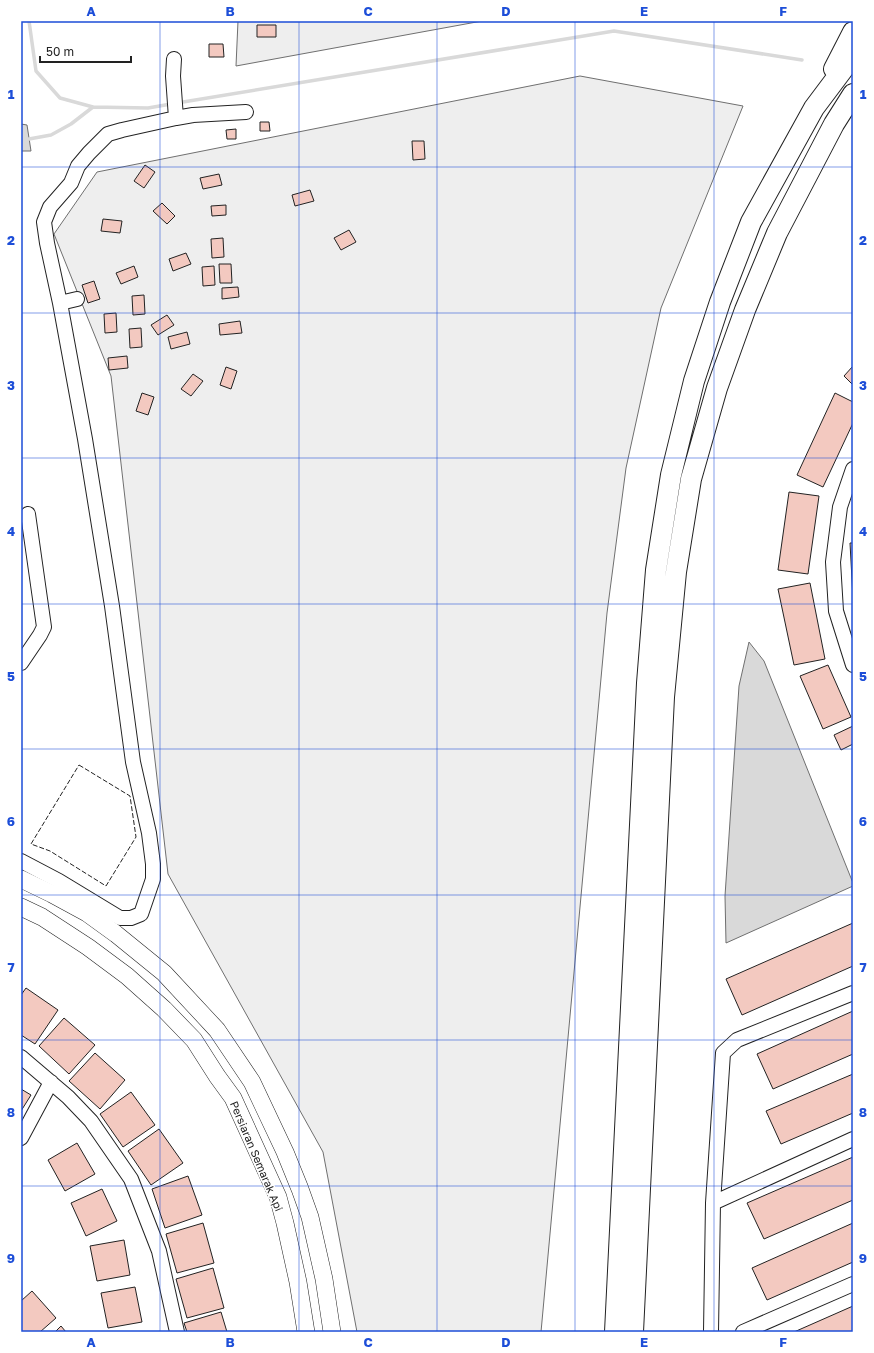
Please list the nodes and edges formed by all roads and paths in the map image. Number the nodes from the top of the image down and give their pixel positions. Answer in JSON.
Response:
{"nodes":[{"id":1,"x":853,"y":32,"type":"edge"},
{"id":2,"x":853,"y":56,"type":"edge"},
{"id":3,"x":174,"y":59,"type":"dead end"},
{"id":4,"x":853,"y":94,"type":"edge"},
{"id":5,"x":853,"y":104,"type":"edge"},
{"id":6,"x":814,"y":108,"type":"junction"},
{"id":7,"x":246,"y":112,"type":"dead end"},
{"id":8,"x":176,"y":118,"type":"junction"},
{"id":9,"x":834,"y":124,"type":"junction"},
{"id":10,"x":77,"y":299,"type":"dead end"},
{"id":11,"x":60,"y":303,"type":"junction"},
{"id":12,"x":853,"y":469,"type":"edge"},
{"id":13,"x":28,"y":514,"type":"dead end"},
{"id":14,"x":21,"y":663,"type":"edge"},
{"id":15,"x":853,"y":666,"type":"edge"},
{"id":16,"x":21,"y":861,"type":"edge"},
{"id":17,"x":21,"y":879,"type":"edge"},
{"id":18,"x":21,"y":907,"type":"edge"},
{"id":19,"x":853,"y":992,"type":"edge"},
{"id":20,"x":21,"y":1057,"type":"edge"},
{"id":21,"x":51,"y":1082,"type":"junction"},
{"id":22,"x":21,"y":1138,"type":"edge"},
{"id":23,"x":853,"y":1139,"type":"edge"},
{"id":24,"x":713,"y":1203,"type":"junction"},
{"id":25,"x":853,"y":1284,"type":"edge"},
{"id":26,"x":177,"y":1332,"type":"edge"},
{"id":27,"x":306,"y":1332,"type":"edge"},
{"id":28,"x":332,"y":1332,"type":"edge"},
{"id":29,"x":615,"y":1332,"type":"edge"},
{"id":30,"x":633,"y":1332,"type":"edge"},
{"id":31,"x":711,"y":1332,"type":"edge"},
{"id":32,"x":743,"y":1332,"type":"edge"}],
"edges":[{"from":1,"to":6,"type":"highway"},
{"from":2,"to":6,"type":"highway"},
{"from":3,"to":8,"type":"street"},
{"from":4,"to":9,"type":"highway"},
{"from":5,"to":9,"type":"highway"},
{"from":6,"to":29,"type":"highway"},
{"from":7,"to":8,"type":"street"},
{"from":8,"to":11,"type":"street"},
{"from":9,"to":30,"type":"highway"},
{"from":10,"to":11,"type":"street"},
{"from":11,"to":16,"type":"street"},
{"from":12,"to":15,"type":"street"},
{"from":13,"to":14,"type":"street"},
{"from":17,"to":28,"type":"main road"},
{"from":18,"to":27,"type":"main road","name":"Persiaran Semarak Api"},
{"from":19,"to":24,"type":"street"},
{"from":20,"to":21,"type":"street"},
{"from":21,"to":22,"type":"street"},
{"from":21,"to":26,"type":"street"},
{"from":23,"to":24,"type":"street"},
{"from":24,"to":31,"type":"street"},
{"from":25,"to":32,"type":"street"}]}
